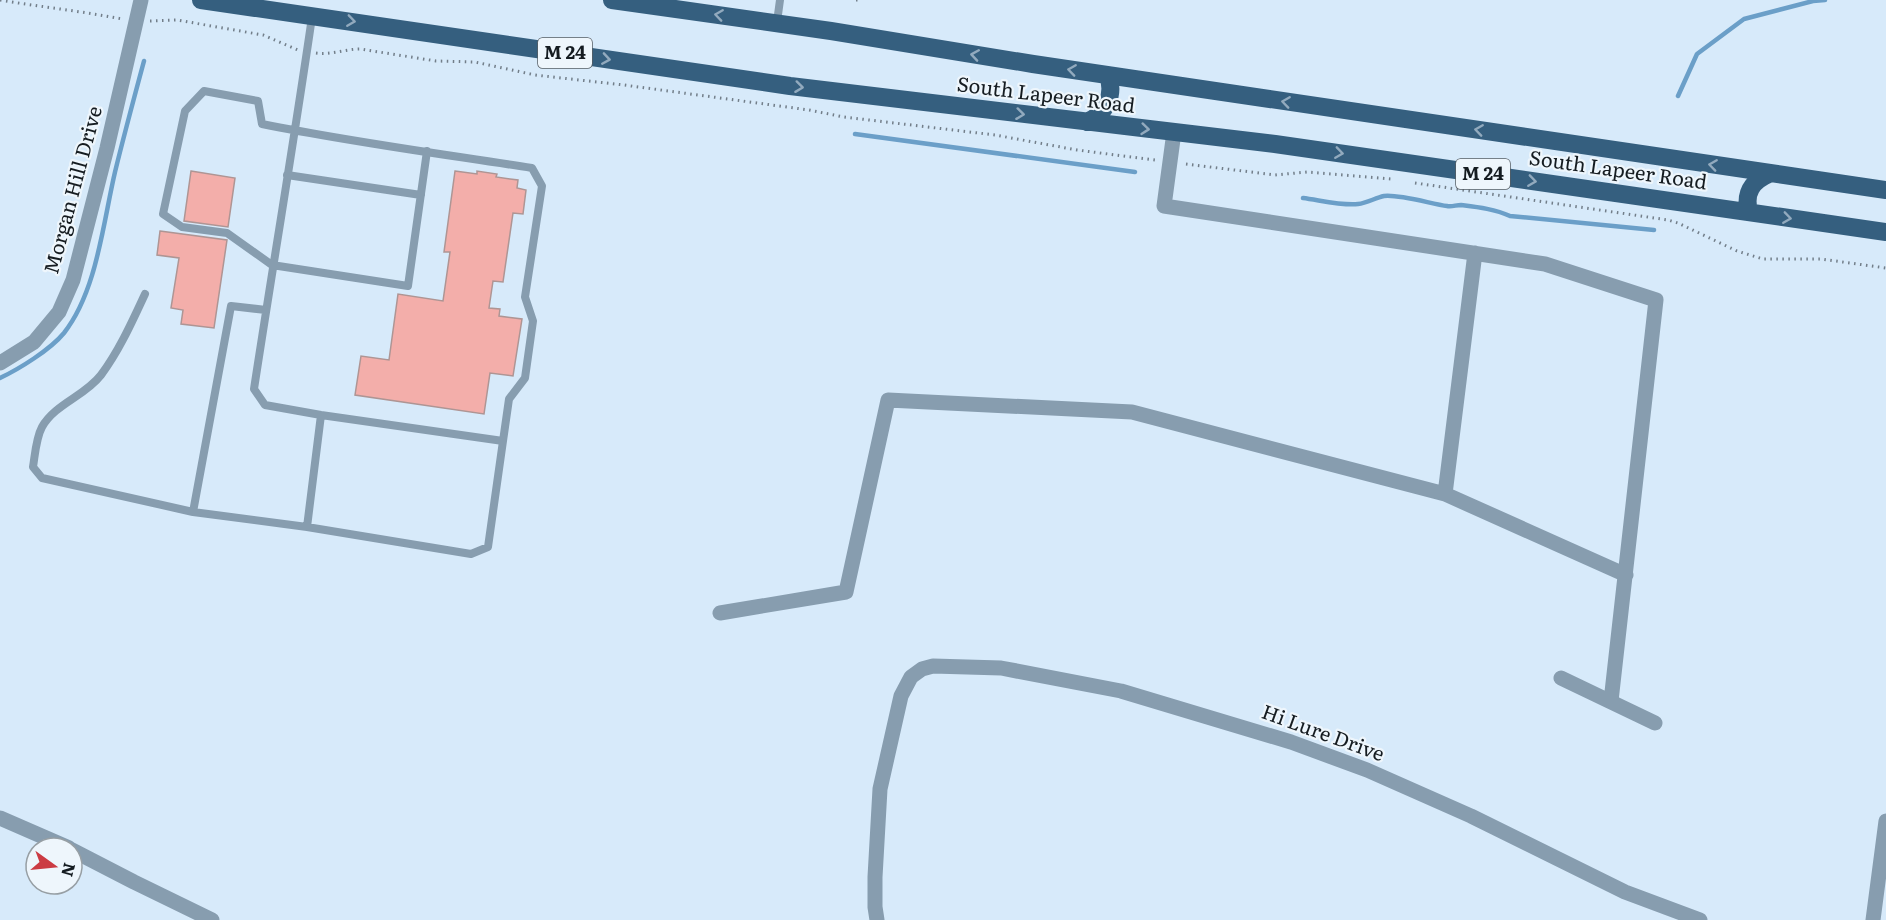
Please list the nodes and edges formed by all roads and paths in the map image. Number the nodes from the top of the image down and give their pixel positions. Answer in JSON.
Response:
{"nodes":[{"id":1,"x":0,"y":0,"type":"edge"},
{"id":2,"x":141,"y":0,"type":"edge"},
{"id":3,"x":201,"y":0,"type":"edge"},
{"id":4,"x":612,"y":0,"type":"edge"},
{"id":5,"x":780,"y":0,"type":"edge"},
{"id":6,"x":282,"y":6,"type":"edge"},
{"id":7,"x":312,"y":15,"type":"junction"},
{"id":8,"x":121,"y":19,"type":"dead end"},
{"id":9,"x":155,"y":21,"type":"dead end"},
{"id":10,"x":777,"y":24,"type":"junction"},
{"id":11,"x":307,"y":52,"type":"junction"},
{"id":12,"x":1108,"y":75,"type":"junction"},
{"id":13,"x":1087,"y":122,"type":"junction"},
{"id":14,"x":294,"y":130,"type":"junction"},
{"id":15,"x":1174,"y":132,"type":"junction"},
{"id":16,"x":427,"y":151,"type":"junction"},
{"id":17,"x":1171,"y":162,"type":"junction"},
{"id":18,"x":1771,"y":173,"type":"junction"},
{"id":19,"x":287,"y":175,"type":"junction"},
{"id":20,"x":1398,"y":180,"type":"dead end"},
{"id":21,"x":1409,"y":182,"type":"dead end"},
{"id":22,"x":1886,"y":190,"type":"edge"},
{"id":23,"x":421,"y":195,"type":"junction"},
{"id":24,"x":1749,"y":212,"type":"junction"},
{"id":25,"x":1886,"y":232,"type":"edge"},
{"id":26,"x":1475,"y":253,"type":"junction"},
{"id":27,"x":272,"y":265,"type":"junction"},
{"id":28,"x":1886,"y":268,"type":"edge"},
{"id":29,"x":146,"y":294,"type":"dead end"},
{"id":30,"x":266,"y":310,"type":"junction"},
{"id":31,"x":0,"y":363,"type":"edge"},
{"id":32,"x":321,"y":415,"type":"junction"},
{"id":33,"x":503,"y":441,"type":"junction"},
{"id":34,"x":1445,"y":494,"type":"junction"},
{"id":35,"x":193,"y":512,"type":"junction"},
{"id":36,"x":307,"y":527,"type":"junction"},
{"id":37,"x":1626,"y":575,"type":"junction"},
{"id":38,"x":720,"y":613,"type":"dead end"},
{"id":39,"x":1561,"y":678,"type":"dead end"},
{"id":40,"x":1611,"y":701,"type":"junction"},
{"id":41,"x":1655,"y":723,"type":"dead end"},
{"id":42,"x":0,"y":818,"type":"edge"},
{"id":43,"x":1886,"y":821,"type":"edge"},
{"id":44,"x":41,"y":836,"type":"edge"},
{"id":45,"x":84,"y":856,"type":"edge"},
{"id":46,"x":212,"y":920,"type":"edge"},
{"id":47,"x":877,"y":920,"type":"edge"},
{"id":48,"x":1700,"y":920,"type":"edge"},
{"id":49,"x":1873,"y":920,"type":"edge"}],
"edges":[{"from":1,"to":8,"type":"path"},
{"from":2,"to":31,"type":"street","name":"Morgan Hill Drive"},
{"from":3,"to":6,"type":"main road","name":"South Lapeer Road","number":"M 24"},
{"from":10,"to":4,"type":"main road","name":"South Lapeer Road","number":"M 24","one_way":true},
{"from":5,"to":10,"type":"lane"},
{"from":6,"to":7,"type":"main road","name":"South Lapeer Road","number":"M 24"},
{"from":7,"to":11,"type":"lane"},
{"from":7,"to":13,"type":"main road","name":"South Lapeer Road","number":"M 24","one_way":true},
{"from":9,"to":11,"type":"path"},
{"from":12,"to":10,"type":"main road","name":"South Lapeer Road","number":"M 24","one_way":true},
{"from":11,"to":14,"type":"lane"},
{"from":11,"to":17,"type":"path"},
{"from":12,"to":13,"type":"main road"},
{"from":18,"to":12,"type":"main road","name":"South Lapeer Road","number":"M 24","one_way":true},
{"from":13,"to":15,"type":"main road","name":"South Lapeer Road","number":"M 24","one_way":true},
{"from":14,"to":16,"type":"lane"},
{"from":14,"to":19,"type":"lane"},
{"from":14,"to":27,"type":"lane"},
{"from":15,"to":17,"type":"street"},
{"from":15,"to":24,"type":"main road","name":"South Lapeer Road","number":"M 24","one_way":true},
{"from":16,"to":23,"type":"lane"},
{"from":16,"to":33,"type":"lane"},
{"from":17,"to":20,"type":"path"},
{"from":17,"to":26,"type":"street"},
{"from":18,"to":22,"type":"main road","name":"South Lapeer Road","number":"M 24"},
{"from":18,"to":24,"type":"main road"},
{"from":19,"to":23,"type":"lane"},
{"from":19,"to":27,"type":"lane"},
{"from":21,"to":28,"type":"path"},
{"from":23,"to":27,"type":"lane"},
{"from":24,"to":25,"type":"main road","name":"South Lapeer Road","number":"M 24","one_way":true},
{"from":26,"to":34,"type":"street"},
{"from":26,"to":37,"type":"street"},
{"from":27,"to":30,"type":"lane"},
{"from":29,"to":35,"type":"lane"},
{"from":30,"to":32,"type":"lane"},
{"from":30,"to":35,"type":"lane"},
{"from":32,"to":33,"type":"lane"},
{"from":32,"to":36,"type":"lane"},
{"from":33,"to":36,"type":"lane"},
{"from":34,"to":37,"type":"street"},
{"from":34,"to":38,"type":"street"},
{"from":35,"to":36,"type":"lane"},
{"from":37,"to":40,"type":"street"},
{"from":39,"to":40,"type":"street"},
{"from":40,"to":41,"type":"street"},
{"from":42,"to":44,"type":"street"},
{"from":43,"to":49,"type":"street"},
{"from":45,"to":46,"type":"street"},
{"from":47,"to":48,"type":"street","name":"Hi Lure Drive"}]}
